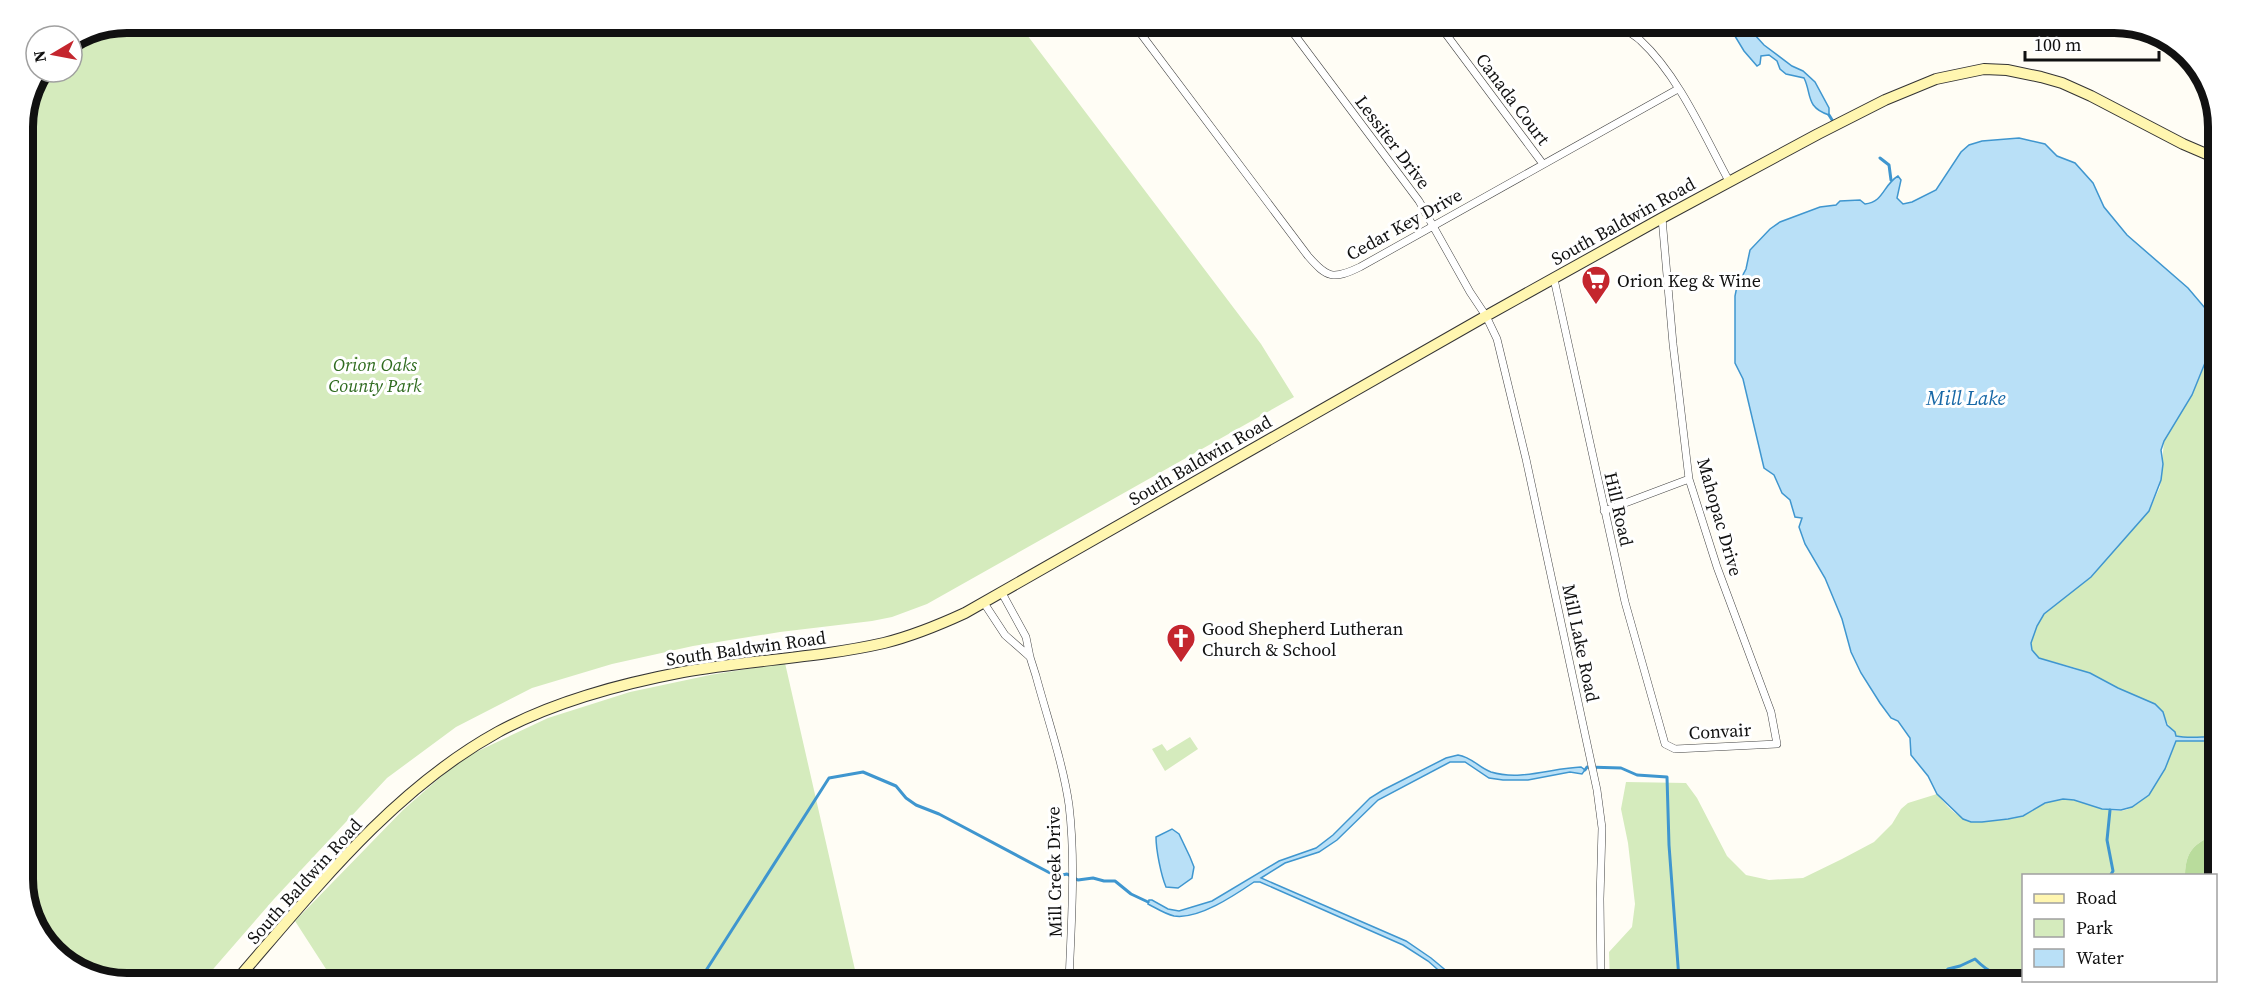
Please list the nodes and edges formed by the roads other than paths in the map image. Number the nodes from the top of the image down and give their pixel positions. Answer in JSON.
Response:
{"nodes":[{"id":1,"x":1140,"y":33,"type":"edge"},
{"id":2,"x":1293,"y":33,"type":"edge"},
{"id":3,"x":1445,"y":33,"type":"edge"},
{"id":4,"x":1630,"y":33,"type":"edge"},
{"id":5,"x":1678,"y":89,"type":"junction"},
{"id":6,"x":2208,"y":155,"type":"edge"},
{"id":7,"x":1543,"y":164,"type":"junction"},
{"id":8,"x":1729,"y":181,"type":"junction"},
{"id":9,"x":1662,"y":218,"type":"junction"},
{"id":10,"x":1433,"y":225,"type":"junction"},
{"id":11,"x":1554,"y":279,"type":"junction"},
{"id":12,"x":1486,"y":316,"type":"junction"},
{"id":13,"x":1689,"y":480,"type":"junction"},
{"id":14,"x":1604,"y":511,"type":"junction"},
{"id":15,"x":1002,"y":593,"type":"junction"},
{"id":16,"x":984,"y":603,"type":"junction"},
{"id":17,"x":1030,"y":657,"type":"junction"},
{"id":18,"x":1665,"y":744,"type":"joint"},
{"id":19,"x":1777,"y":744,"type":"joint"},
{"id":20,"x":244,"y":973,"type":"edge"},
{"id":21,"x":1069,"y":973,"type":"edge"},
{"id":22,"x":1601,"y":973,"type":"edge"}],
"edges":[{"from":1,"to":10,"type":"street","name":"Cedar Key Drive"},
{"from":2,"to":10,"type":"street","name":"Lessiter Drive"},
{"from":3,"to":7,"type":"street","name":"Canada Court"},
{"from":4,"to":5,"type":"street"},
{"from":5,"to":7,"type":"street","name":"Cedar Key Drive"},
{"from":5,"to":8,"type":"street"},
{"from":6,"to":8,"type":"main road","name":"South Baldwin Road"},
{"from":7,"to":10,"type":"street","name":"Cedar Key Drive"},
{"from":8,"to":9,"type":"main road","name":"South Baldwin Road"},
{"from":9,"to":11,"type":"main road","name":"South Baldwin Road"},
{"from":9,"to":13,"type":"street","name":"Mahopac Drive"},
{"from":10,"to":12,"type":"street","name":"Lessiter Drive"},
{"from":11,"to":12,"type":"main road","name":"South Baldwin Road"},
{"from":11,"to":14,"type":"street","name":"Hill Road"},
{"from":12,"to":15,"type":"main road","name":"South Baldwin Road"},
{"from":12,"to":22,"type":"street","name":"Mill Lake Road"},
{"from":13,"to":14,"type":"street"},
{"from":13,"to":19,"type":"street","name":"Mahopac Drive"},
{"from":14,"to":18,"type":"street","name":"Hill Road"},
{"from":15,"to":16,"type":"main road","name":"South Baldwin Road"},
{"from":15,"to":17,"type":"street","name":"Mill Creek Drive"},
{"from":16,"to":17,"type":"street"},
{"from":16,"to":20,"type":"main road","name":"South Baldwin Road"},
{"from":17,"to":21,"type":"street","name":"Mill Creek Drive"},
{"from":18,"to":19,"type":"street","name":"Convair"}]}
